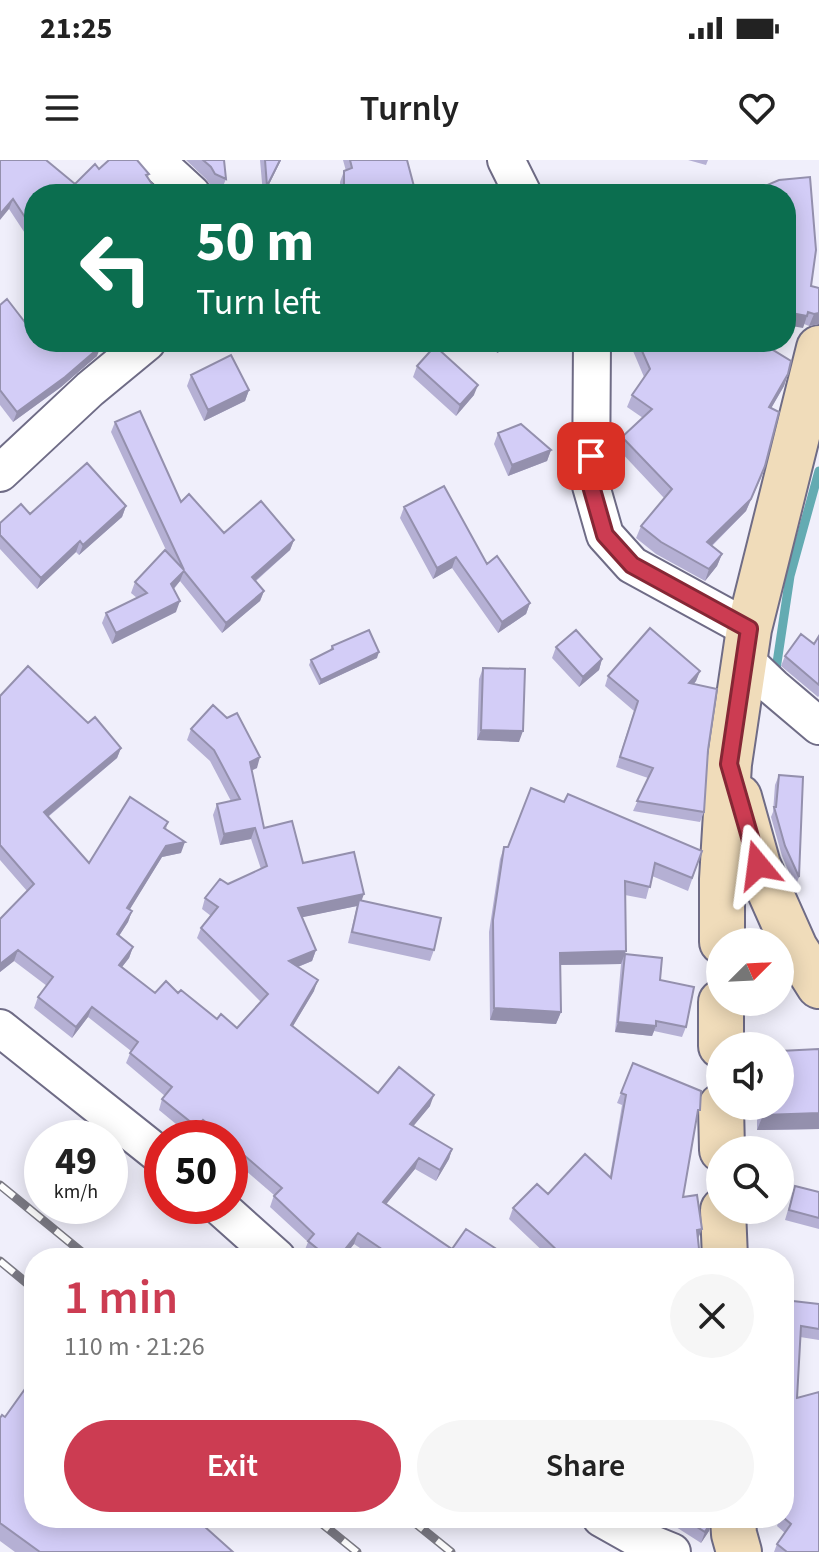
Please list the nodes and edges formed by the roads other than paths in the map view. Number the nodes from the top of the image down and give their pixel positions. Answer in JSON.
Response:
{"nodes":[{"id":1,"x":155,"y":160,"type":"edge"},
{"id":2,"x":506,"y":160,"type":"edge"},
{"id":3,"x":181,"y":184,"type":"edge"},
{"id":4,"x":518,"y":184,"type":"edge"},
{"id":5,"x":819,"y":348,"type":"edge"},
{"id":6,"x":135,"y":352,"type":"edge"},
{"id":7,"x":592,"y":352,"type":"edge"},
{"id":8,"x":812,"y":413,"type":"edge"},
{"id":9,"x":0,"y":473,"type":"edge"},
{"id":10,"x":747,"y":644,"type":"junction"},
{"id":11,"x":819,"y":726,"type":"edge"},
{"id":12,"x":729,"y":764,"type":"junction"},
{"id":13,"x":722,"y":928,"type":"edge"},
{"id":14,"x":819,"y":986,"type":"edge"},
{"id":15,"x":0,"y":1028,"type":"edge"},
{"id":16,"x":144,"y":1143,"type":"edge"},
{"id":17,"x":239,"y":1224,"type":"edge"},
{"id":18,"x":724,"y":1224,"type":"edge"},
{"id":19,"x":266,"y":1248,"type":"edge"},
{"id":20,"x":725,"y":1248,"type":"edge"},
{"id":21,"x":619,"y":1528,"type":"edge"},
{"id":22,"x":734,"y":1528,"type":"edge"},
{"id":23,"x":672,"y":1552,"type":"edge"},
{"id":24,"x":739,"y":1552,"type":"edge"}],
"edges":[{"from":1,"to":3,"type":"street"},
{"from":2,"to":4,"type":"street"},
{"from":5,"to":8,"type":"main road"},
{"from":6,"to":9,"type":"street"},
{"from":7,"to":10,"type":"street"},
{"from":8,"to":10,"type":"main road"},
{"from":10,"to":11,"type":"street"},
{"from":10,"to":12,"type":"main road"},
{"from":12,"to":13,"type":"main road"},
{"from":12,"to":14,"type":"main road"},
{"from":15,"to":16,"type":"street"},
{"from":17,"to":19,"type":"street"},
{"from":18,"to":20,"type":"main road"},
{"from":21,"to":23,"type":"street"},
{"from":22,"to":24,"type":"main road"}]}
